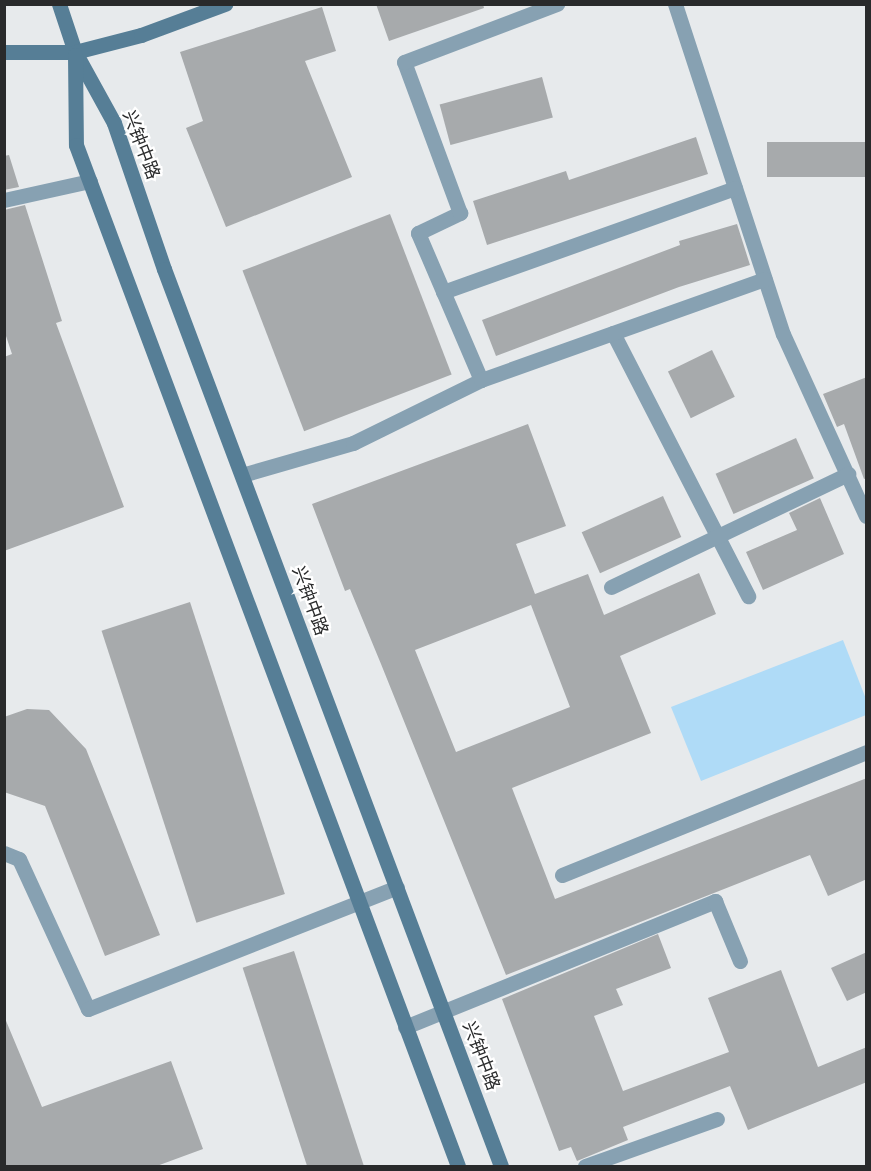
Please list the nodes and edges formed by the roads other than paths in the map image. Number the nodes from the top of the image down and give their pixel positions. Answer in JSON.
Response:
{"nodes":[{"id":1,"x":58,"y":4,"type":"edge"},
{"id":2,"x":225,"y":4,"type":"edge"},
{"id":3,"x":557,"y":4,"type":"edge"},
{"id":4,"x":675,"y":4,"type":"edge"},
{"id":5,"x":4,"y":52,"type":"edge"},
{"id":6,"x":75,"y":52,"type":"junction"},
{"id":7,"x":90,"y":181,"type":"junction"},
{"id":8,"x":735,"y":188,"type":"junction"},
{"id":9,"x":4,"y":200,"type":"edge"},
{"id":10,"x":765,"y":279,"type":"junction"},
{"id":11,"x":443,"y":292,"type":"junction"},
{"id":12,"x":613,"y":333,"type":"junction"},
{"id":13,"x":482,"y":380,"type":"junction"},
{"id":14,"x":848,"y":474,"type":"junction"},
{"id":15,"x":242,"y":475,"type":"junction"},
{"id":16,"x":867,"y":516,"type":"edge"},
{"id":17,"x":718,"y":536,"type":"junction"},
{"id":18,"x":611,"y":586,"type":"dead end"},
{"id":19,"x":748,"y":596,"type":"dead end"},
{"id":20,"x":867,"y":752,"type":"edge"},
{"id":21,"x":4,"y":853,"type":"edge"},
{"id":22,"x":562,"y":875,"type":"dead end"},
{"id":23,"x":397,"y":887,"type":"junction"},
{"id":24,"x":359,"y":902,"type":"junction"},
{"id":25,"x":740,"y":961,"type":"dead end"},
{"id":26,"x":443,"y":1010,"type":"junction"},
{"id":27,"x":405,"y":1027,"type":"junction"},
{"id":28,"x":717,"y":1119,"type":"dead end"},
{"id":29,"x":458,"y":1167,"type":"edge"},
{"id":30,"x":501,"y":1167,"type":"edge"},
{"id":31,"x":585,"y":1167,"type":"edge"}],
"edges":[{"from":1,"to":6,"type":"main road","name":"兴钟中路"},
{"from":2,"to":6,"type":"main road"},
{"from":3,"to":11,"type":"lane"},
{"from":4,"to":8,"type":"lane"},
{"from":5,"to":6,"type":"main road"},
{"from":6,"to":7,"type":"main road","name":"兴钟中路"},
{"from":6,"to":15,"type":"main road","name":"兴钟中路"},
{"from":7,"to":9,"type":"lane"},
{"from":7,"to":24,"type":"main road","name":"兴钟中路"},
{"from":8,"to":10,"type":"lane"},
{"from":8,"to":11,"type":"lane"},
{"from":10,"to":12,"type":"lane"},
{"from":10,"to":14,"type":"lane"},
{"from":11,"to":13,"type":"lane"},
{"from":12,"to":13,"type":"lane"},
{"from":12,"to":17,"type":"lane"},
{"from":13,"to":15,"type":"lane"},
{"from":14,"to":16,"type":"lane"},
{"from":14,"to":17,"type":"lane"},
{"from":15,"to":23,"type":"main road","name":"兴钟中路"},
{"from":17,"to":18,"type":"lane"},
{"from":17,"to":19,"type":"lane"},
{"from":20,"to":22,"type":"lane"},
{"from":21,"to":24,"type":"lane"},
{"from":23,"to":24,"type":"lane"},
{"from":23,"to":26,"type":"main road","name":"兴钟中路"},
{"from":24,"to":27,"type":"main road","name":"兴钟中路"},
{"from":25,"to":26,"type":"lane"},
{"from":26,"to":27,"type":"lane"},
{"from":26,"to":30,"type":"main road","name":"兴钟中路"},
{"from":27,"to":29,"type":"main road","name":"兴钟中路"},
{"from":28,"to":31,"type":"lane"}]}
